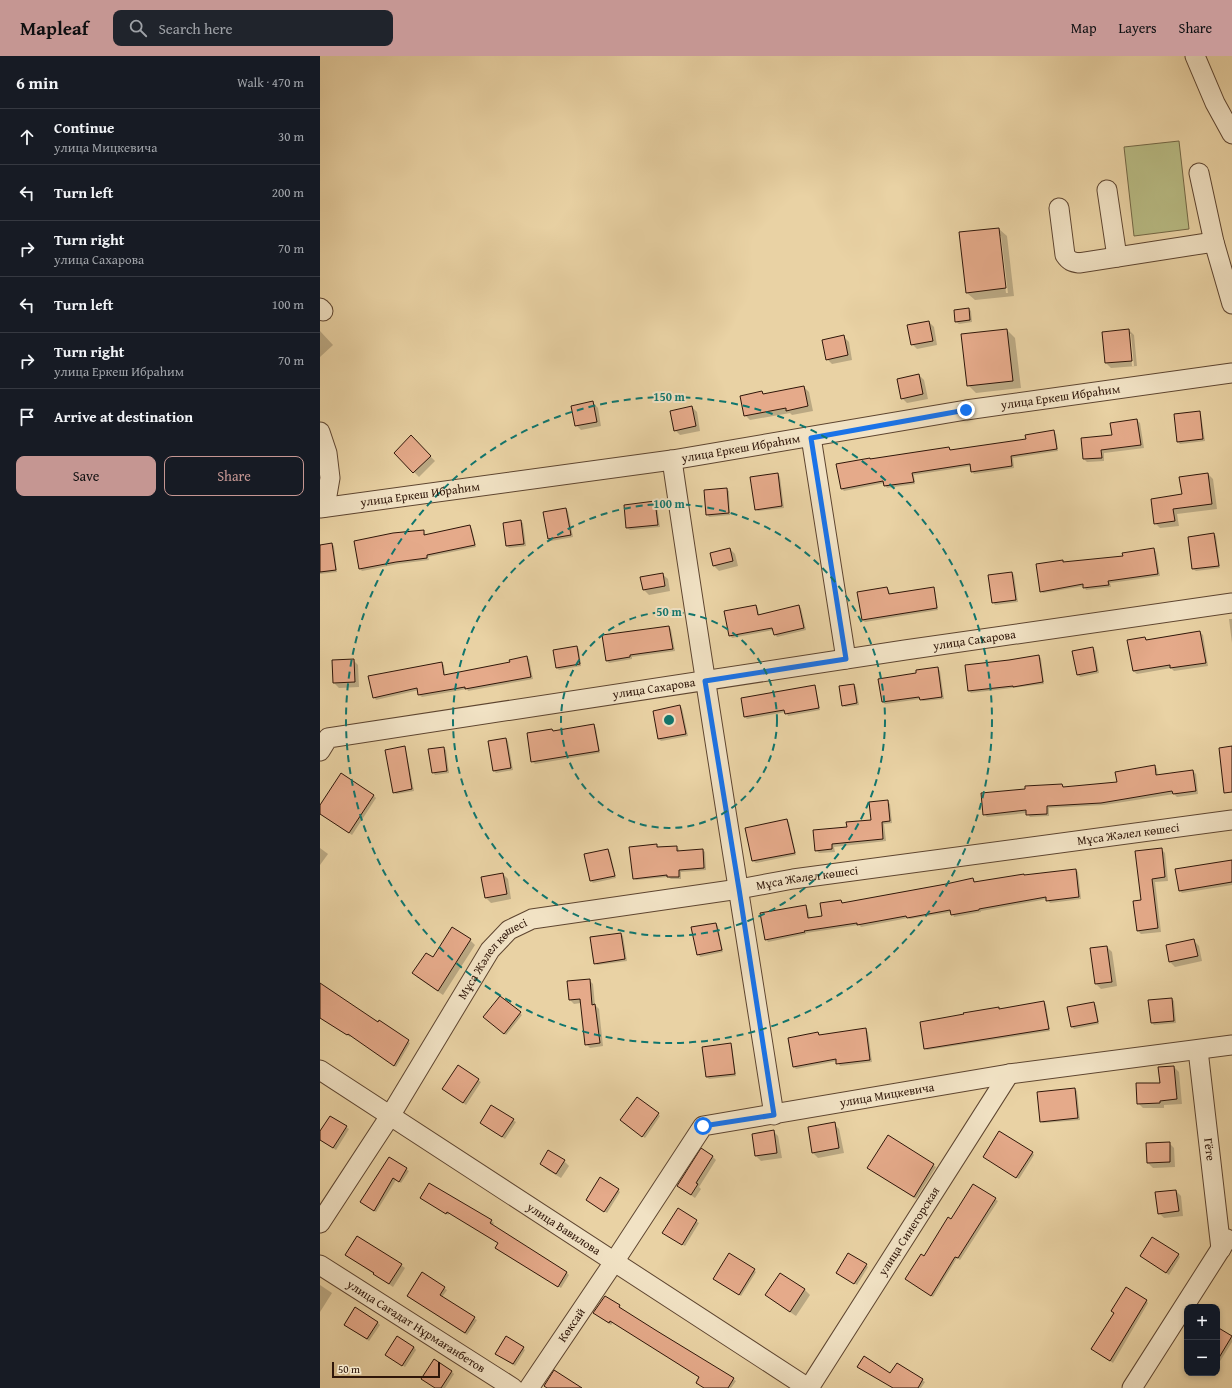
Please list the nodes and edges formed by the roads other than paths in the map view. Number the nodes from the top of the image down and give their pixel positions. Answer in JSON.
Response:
{"nodes":[{"id":1,"x":1195,"y":56,"type":"edge"},
{"id":2,"x":1232,"y":134,"type":"edge"},
{"id":3,"x":1199,"y":173,"type":"dead end"},
{"id":4,"x":1107,"y":190,"type":"dead end"},
{"id":5,"x":1059,"y":208,"type":"dead end"},
{"id":6,"x":1214,"y":242,"type":"junction"},
{"id":7,"x":1117,"y":257,"type":"junction"},
{"id":8,"x":1232,"y":304,"type":"edge"},
{"id":9,"x":1232,"y":373,"type":"edge"},
{"id":10,"x":320,"y":432,"type":"edge"},
{"id":11,"x":811,"y":438,"type":"junction"},
{"id":12,"x":672,"y":460,"type":"junction"},
{"id":13,"x":322,"y":508,"type":"edge"},
{"id":14,"x":1232,"y":602,"type":"edge"},
{"id":15,"x":846,"y":659,"type":"junction"},
{"id":16,"x":705,"y":681,"type":"junction"},
{"id":17,"x":320,"y":751,"type":"edge"},
{"id":18,"x":1232,"y":820,"type":"edge"},
{"id":19,"x":739,"y":889,"type":"junction"},
{"id":20,"x":1232,"y":1045,"type":"edge"},
{"id":21,"x":1198,"y":1050,"type":"junction"},
{"id":22,"x":320,"y":1070,"type":"edge"},
{"id":23,"x":1009,"y":1074,"type":"junction"},
{"id":24,"x":774,"y":1115,"type":"junction"},
{"id":25,"x":390,"y":1116,"type":"junction"},
{"id":26,"x":320,"y":1223,"type":"edge"},
{"id":27,"x":1232,"y":1231,"type":"edge"},
{"id":28,"x":1221,"y":1249,"type":"junction"},
{"id":29,"x":614,"y":1262,"type":"junction"},
{"id":30,"x":320,"y":1265,"type":"edge"},
{"id":31,"x":513,"y":1388,"type":"edge"},
{"id":32,"x":529,"y":1388,"type":"edge"},
{"id":33,"x":809,"y":1388,"type":"edge"},
{"id":34,"x":1132,"y":1388,"type":"edge"}],
"edges":[{"from":1,"to":2,"type":"street"},
{"from":3,"to":6,"type":"street"},
{"from":4,"to":7,"type":"street"},
{"from":5,"to":7,"type":"street"},
{"from":6,"to":7,"type":"street"},
{"from":6,"to":8,"type":"street"},
{"from":9,"to":11,"type":"street","name":"улица Еркеш Ибраһим"},
{"from":10,"to":13,"type":"street"},
{"from":11,"to":12,"type":"street","name":"улица Еркеш Ибраһим"},
{"from":11,"to":15,"type":"street"},
{"from":12,"to":13,"type":"street","name":"улица Еркеш Ибраһим"},
{"from":12,"to":16,"type":"street"},
{"from":14,"to":15,"type":"street","name":"улица Сахарова"},
{"from":15,"to":16,"type":"street","name":"улица Сахарова"},
{"from":16,"to":17,"type":"street","name":"улица Сахарова"},
{"from":16,"to":19,"type":"street"},
{"from":18,"to":19,"type":"street","name":"Мұса Жәлел көшесі"},
{"from":19,"to":24,"type":"street"},
{"from":19,"to":25,"type":"street","name":"Мұса Жәлел көшесі"},
{"from":20,"to":21,"type":"street","name":"улица Мицкевича"},
{"from":21,"to":23,"type":"street","name":"улица Мицкевича"},
{"from":21,"to":28,"type":"street","name":"Гёте"},
{"from":22,"to":25,"type":"street","name":"улица Вавилова"},
{"from":23,"to":24,"type":"street","name":"улица Мицкевича"},
{"from":23,"to":33,"type":"street","name":"улица Синегорская"},
{"from":24,"to":29,"type":"street","name":"улица Мицкевича"},
{"from":25,"to":26,"type":"street","name":"Мұса Жәлел көшесі"},
{"from":25,"to":29,"type":"street","name":"улица Вавилова"},
{"from":27,"to":28,"type":"street"},
{"from":28,"to":34,"type":"street"},
{"from":29,"to":32,"type":"street","name":"Көксай"},
{"from":29,"to":33,"type":"street","name":"улица Вавилова"},
{"from":30,"to":31,"type":"street","name":"улица Сағадат Нұрмағанбетов"}]}
